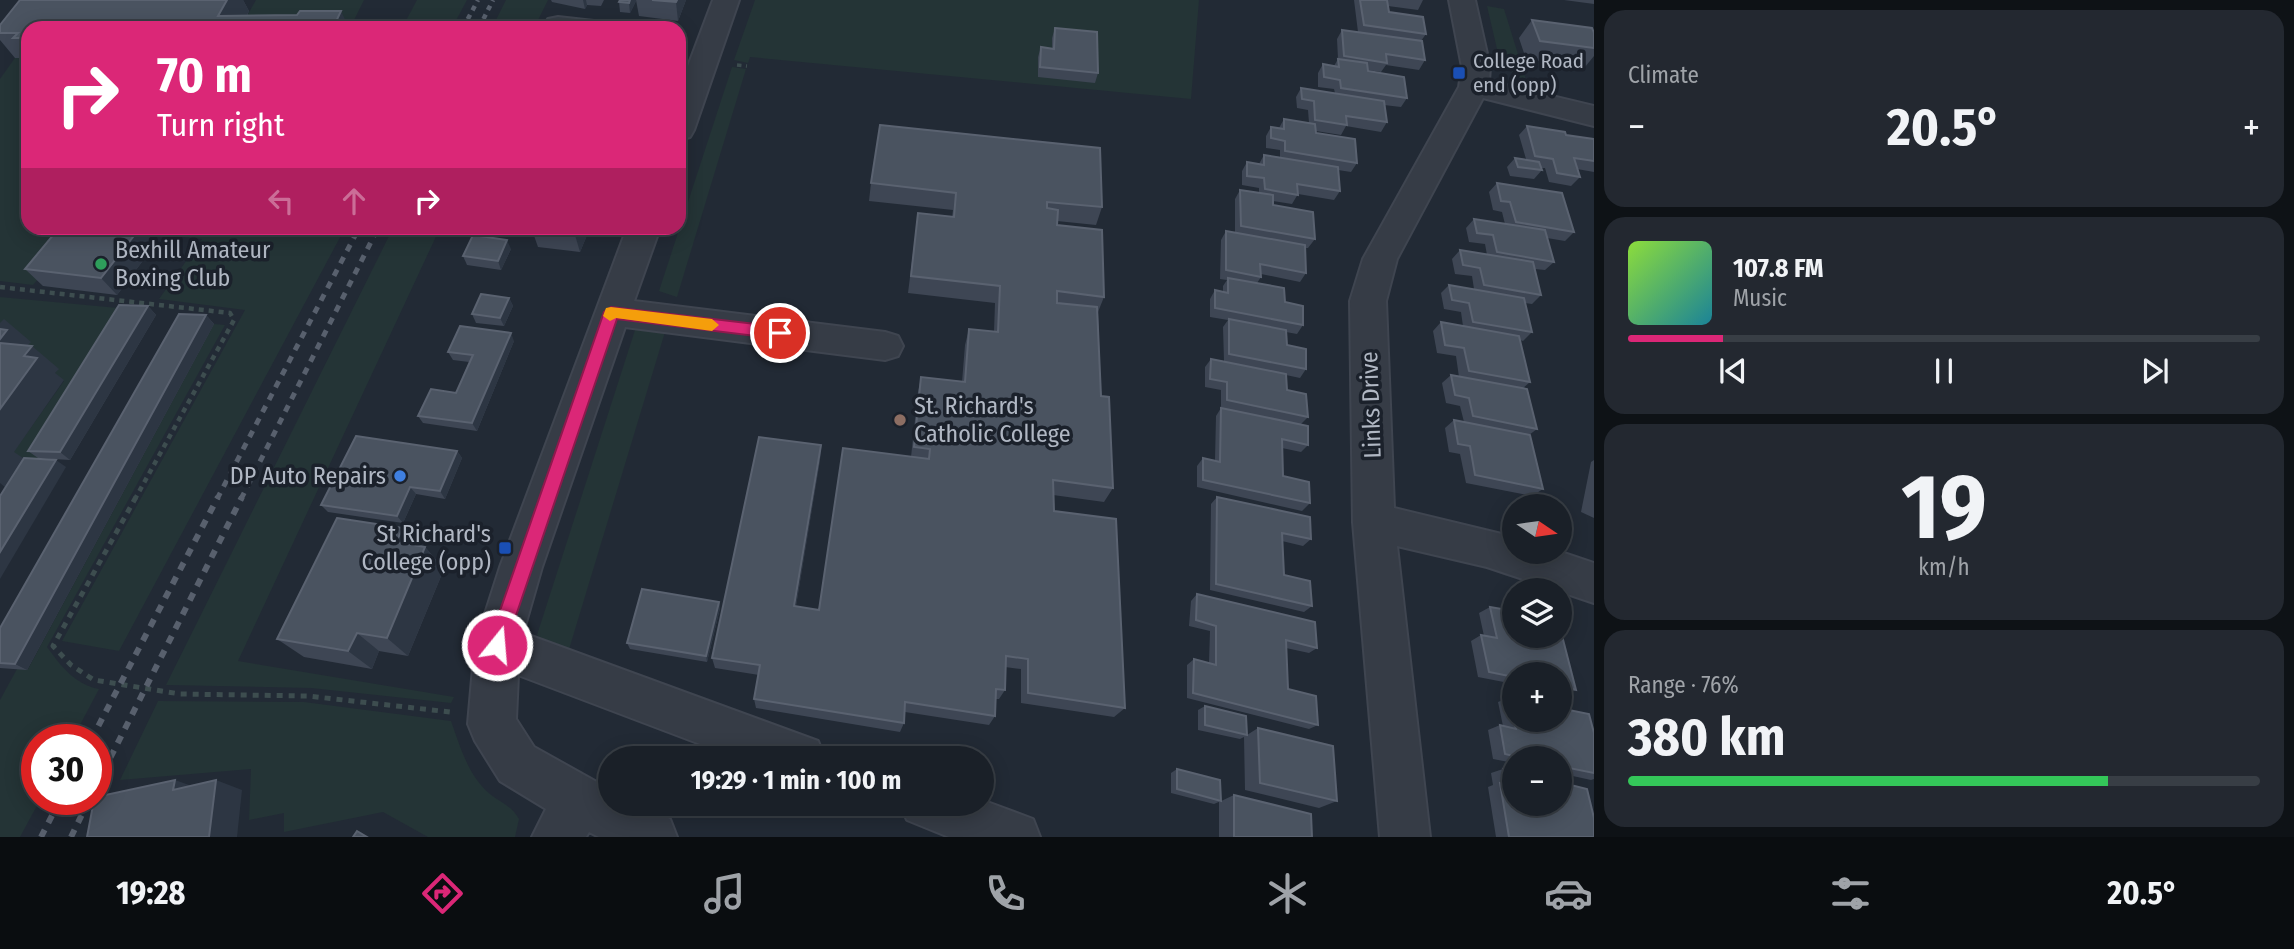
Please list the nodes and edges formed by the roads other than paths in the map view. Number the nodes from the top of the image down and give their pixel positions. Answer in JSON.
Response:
{"nodes":[{"id":1,"x":726,"y":0,"type":"edge"},
{"id":2,"x":1462,"y":0,"type":"edge"},
{"id":3,"x":1474,"y":86,"type":"junction"},
{"id":4,"x":686,"y":100,"type":"edge"},
{"id":5,"x":1594,"y":116,"type":"edge"},
{"id":6,"x":640,"y":235,"type":"edge"},
{"id":7,"x":611,"y":312,"type":"junction"},
{"id":8,"x":885,"y":346,"type":"dead end"},
{"id":9,"x":1374,"y":523,"type":"junction"},
{"id":10,"x":1594,"y":583,"type":"edge"},
{"id":11,"x":497,"y":645,"type":"junction"},
{"id":12,"x":769,"y":746,"type":"edge"},
{"id":13,"x":959,"y":816,"type":"edge"},
{"id":14,"x":568,"y":819,"type":"edge"},
{"id":15,"x":652,"y":837,"type":"edge"},
{"id":16,"x":1015,"y":837,"type":"edge"},
{"id":17,"x":1405,"y":837,"type":"edge"}],
"edges":[{"from":1,"to":4,"type":"street"},
{"from":2,"to":3,"type":"street"},
{"from":3,"to":5,"type":"street"},
{"from":3,"to":9,"type":"street","name":"Links Drive"},
{"from":6,"to":7,"type":"street"},
{"from":7,"to":8,"type":"street"},
{"from":7,"to":11,"type":"street"},
{"from":9,"to":10,"type":"street"},
{"from":9,"to":17,"type":"street","name":"Links Drive"},
{"from":11,"to":12,"type":"street"},
{"from":11,"to":14,"type":"street"},
{"from":13,"to":16,"type":"street"},
{"from":14,"to":15,"type":"street"}]}
